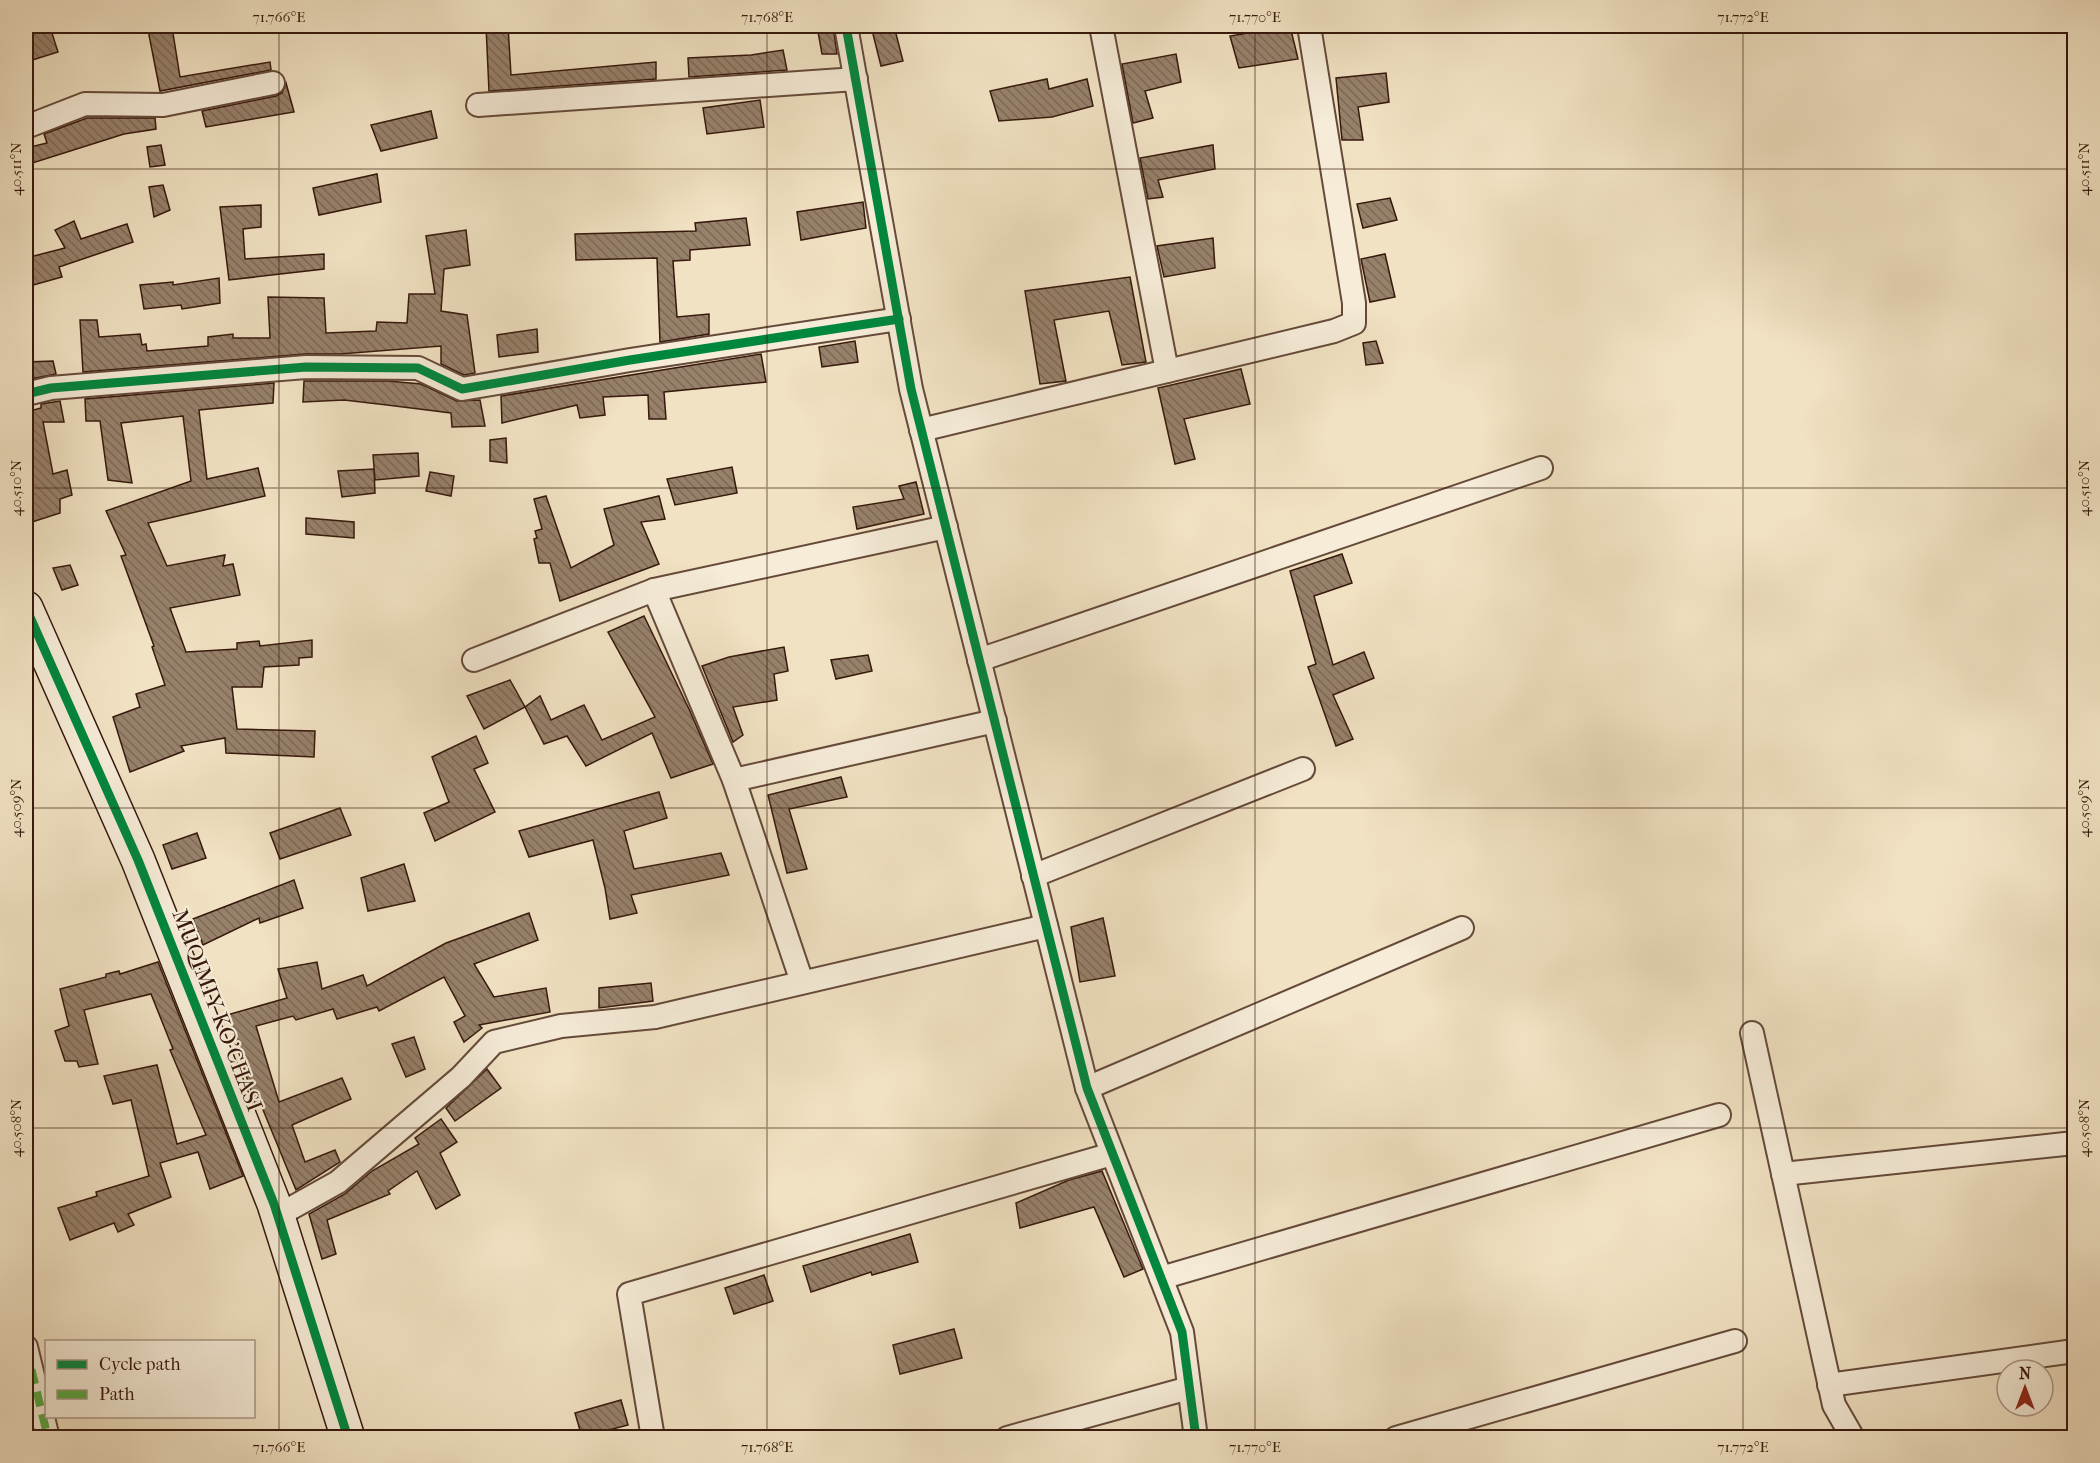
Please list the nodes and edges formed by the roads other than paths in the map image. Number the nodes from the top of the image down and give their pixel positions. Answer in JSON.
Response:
{"nodes":[{"id":1,"x":846,"y":26,"type":"edge"},
{"id":2,"x":1101,"y":26,"type":"edge"},
{"id":3,"x":1309,"y":26,"type":"edge"},
{"id":4,"x":856,"y":79,"type":"junction"},
{"id":5,"x":273,"y":83,"type":"dead end"},
{"id":6,"x":478,"y":105,"type":"dead end"},
{"id":7,"x":26,"y":127,"type":"edge"},
{"id":8,"x":899,"y":318,"type":"junction"},
{"id":9,"x":1167,"y":371,"type":"junction"},
{"id":10,"x":26,"y":394,"type":"edge"},
{"id":11,"x":921,"y":430,"type":"junction"},
{"id":12,"x":1541,"y":468,"type":"dead end"},
{"id":13,"x":946,"y":527,"type":"junction"},
{"id":14,"x":654,"y":590,"type":"junction"},
{"id":15,"x":26,"y":608,"type":"edge"},
{"id":16,"x":474,"y":660,"type":"dead end"},
{"id":17,"x":979,"y":660,"type":"junction"},
{"id":18,"x":995,"y":721,"type":"junction"},
{"id":19,"x":1303,"y":770,"type":"dead end"},
{"id":20,"x":734,"y":780,"type":"junction"},
{"id":21,"x":1034,"y":876,"type":"junction"},
{"id":22,"x":1046,"y":926,"type":"junction"},
{"id":23,"x":1462,"y":928,"type":"dead end"},
{"id":24,"x":802,"y":982,"type":"junction"},
{"id":25,"x":1752,"y":1033,"type":"dead end"},
{"id":26,"x":1087,"y":1088,"type":"junction"},
{"id":27,"x":1719,"y":1115,"type":"dead end"},
{"id":28,"x":2074,"y":1143,"type":"edge"},
{"id":29,"x":1112,"y":1154,"type":"junction"},
{"id":30,"x":1783,"y":1174,"type":"junction"},
{"id":31,"x":277,"y":1216,"type":"junction"},
{"id":32,"x":1161,"y":1278,"type":"junction"},
{"id":33,"x":1735,"y":1341,"type":"dead end"},
{"id":34,"x":26,"y":1347,"type":"edge"},
{"id":35,"x":2074,"y":1351,"type":"edge"},
{"id":36,"x":1829,"y":1385,"type":"junction"},
{"id":37,"x":1190,"y":1388,"type":"junction"},
{"id":38,"x":48,"y":1437,"type":"edge"},
{"id":39,"x":348,"y":1437,"type":"edge"},
{"id":40,"x":653,"y":1437,"type":"edge"},
{"id":41,"x":1007,"y":1437,"type":"edge"},
{"id":42,"x":1196,"y":1437,"type":"edge"},
{"id":43,"x":1396,"y":1437,"type":"edge"},
{"id":44,"x":1853,"y":1437,"type":"edge"}],
"edges":[{"from":1,"to":4,"type":"street"},
{"from":2,"to":9,"type":"street"},
{"from":3,"to":9,"type":"street"},
{"from":4,"to":6,"type":"street"},
{"from":4,"to":8,"type":"street"},
{"from":5,"to":7,"type":"street"},
{"from":8,"to":10,"type":"street"},
{"from":8,"to":11,"type":"street"},
{"from":9,"to":11,"type":"street"},
{"from":11,"to":13,"type":"street"},
{"from":12,"to":17,"type":"street"},
{"from":13,"to":14,"type":"street"},
{"from":13,"to":17,"type":"street"},
{"from":14,"to":16,"type":"street"},
{"from":14,"to":20,"type":"street"},
{"from":15,"to":31,"type":"street","name":"MUQIMIY KO'CHASI"},
{"from":17,"to":18,"type":"street"},
{"from":18,"to":20,"type":"street"},
{"from":18,"to":21,"type":"street"},
{"from":19,"to":21,"type":"street"},
{"from":20,"to":24,"type":"street"},
{"from":21,"to":22,"type":"street"},
{"from":22,"to":24,"type":"street"},
{"from":22,"to":26,"type":"street"},
{"from":23,"to":26,"type":"street"},
{"from":24,"to":31,"type":"street"},
{"from":25,"to":30,"type":"street"},
{"from":26,"to":29,"type":"street"},
{"from":27,"to":32,"type":"street"},
{"from":28,"to":30,"type":"street"},
{"from":29,"to":32,"type":"street"},
{"from":29,"to":40,"type":"street"},
{"from":30,"to":36,"type":"street"},
{"from":31,"to":39,"type":"street","name":"MUQIMIY KO'CHASI"},
{"from":32,"to":37,"type":"street"},
{"from":33,"to":43,"type":"street"},
{"from":34,"to":38,"type":"street"},
{"from":35,"to":36,"type":"street"},
{"from":36,"to":44,"type":"street"},
{"from":37,"to":41,"type":"street"},
{"from":37,"to":42,"type":"street"}]}
